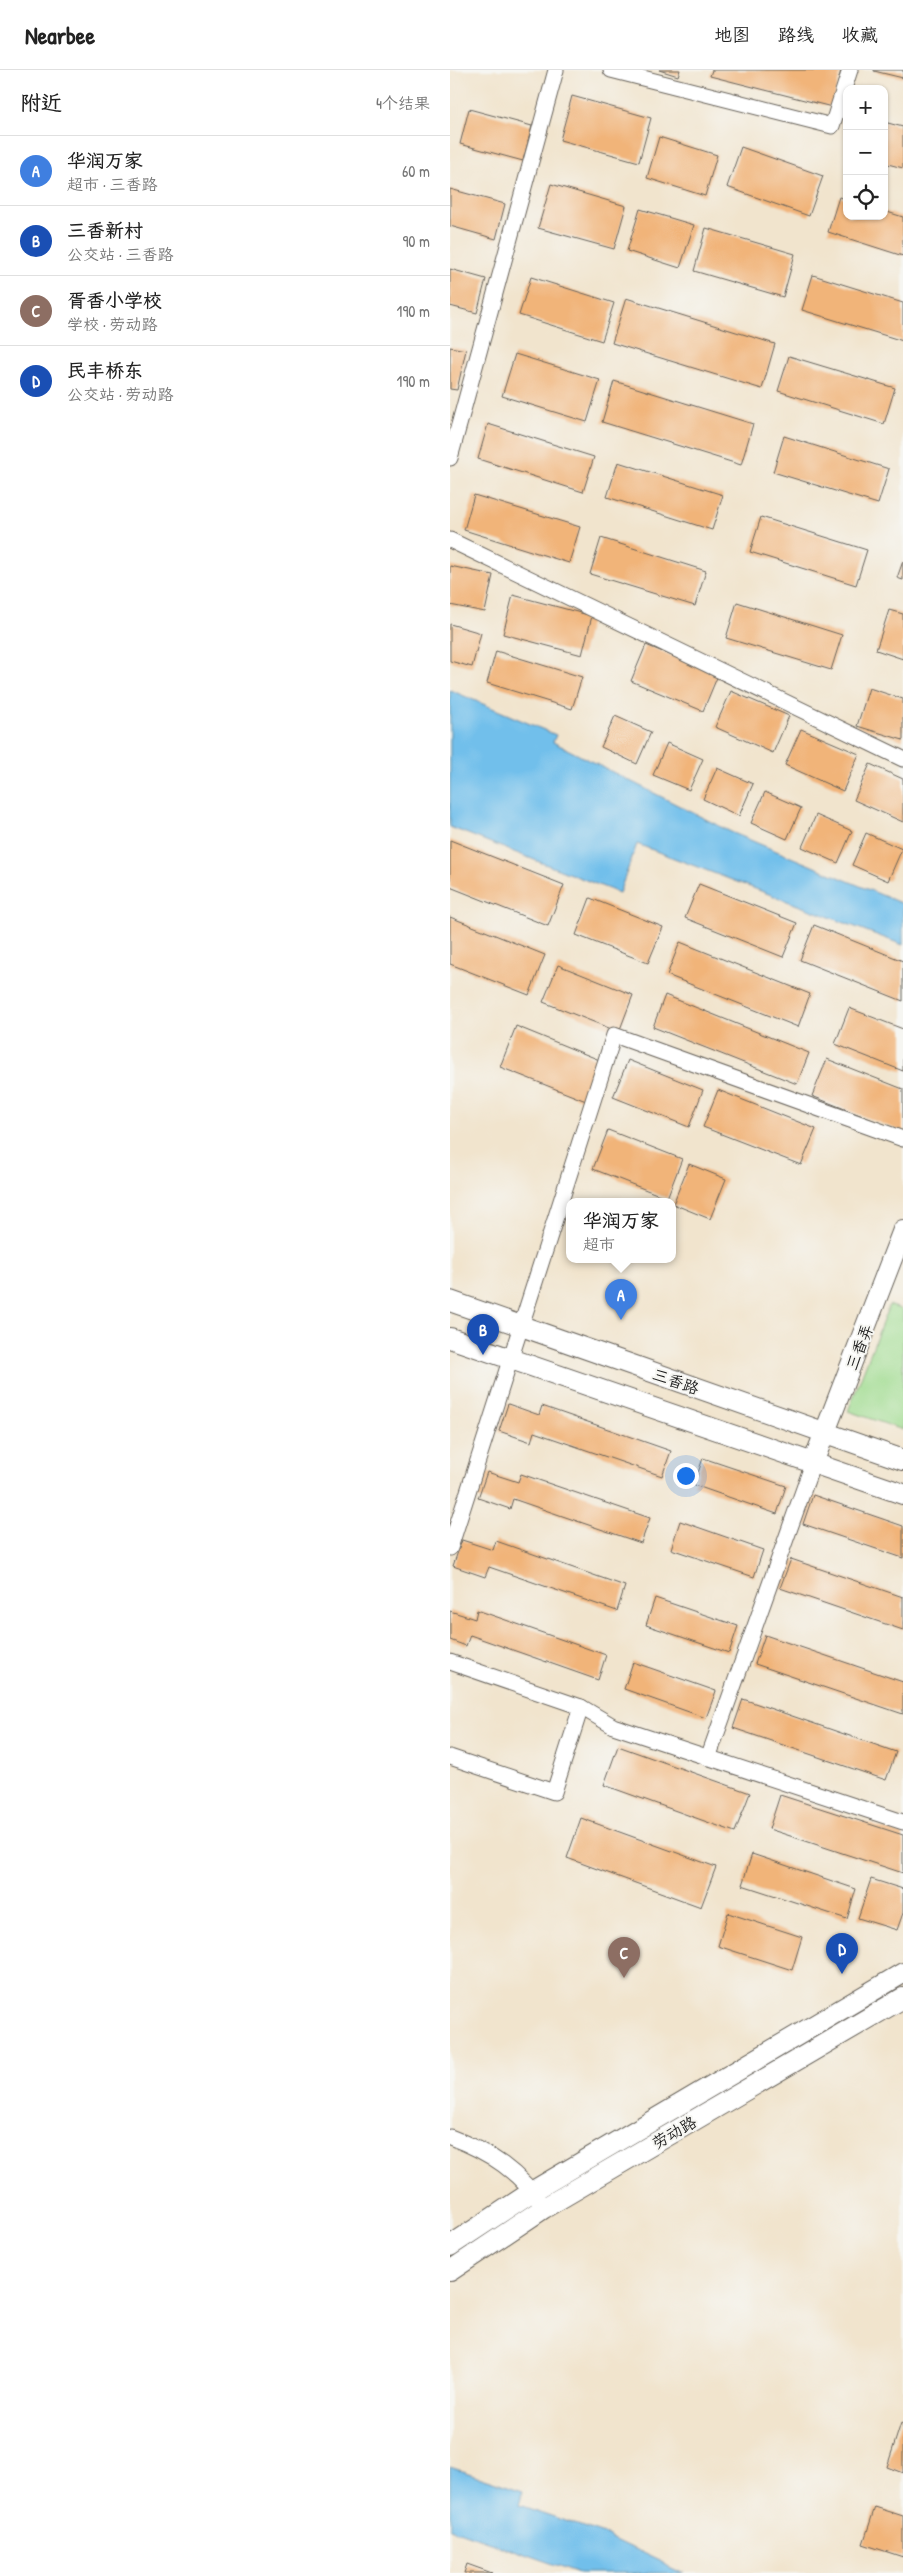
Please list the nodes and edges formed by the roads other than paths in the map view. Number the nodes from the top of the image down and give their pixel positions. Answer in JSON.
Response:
{"nodes":[{"id":1,"x":556,"y":70,"type":"edge"},
{"id":2,"x":611,"y":70,"type":"edge"},
{"id":3,"x":850,"y":70,"type":"edge"},
{"id":4,"x":450,"y":458,"type":"edge"},
{"id":5,"x":450,"y":540,"type":"edge"},
{"id":6,"x":903,"y":759,"type":"edge"},
{"id":7,"x":903,"y":1140,"type":"edge"},
{"id":8,"x":903,"y":1230,"type":"edge"},
{"id":9,"x":450,"y":1301,"type":"edge"},
{"id":10,"x":522,"y":1326,"type":"junction"},
{"id":11,"x":450,"y":1338,"type":"edge"},
{"id":12,"x":512,"y":1359,"type":"junction"},
{"id":13,"x":826,"y":1433,"type":"junction"},
{"id":14,"x":903,"y":1460,"type":"edge"},
{"id":15,"x":813,"y":1463,"type":"junction"},
{"id":16,"x":903,"y":1494,"type":"edge"},
{"id":17,"x":450,"y":1548,"type":"edge"},
{"id":18,"x":450,"y":1662,"type":"edge"},
{"id":19,"x":581,"y":1708,"type":"junction"},
{"id":20,"x":450,"y":1757,"type":"edge"},
{"id":21,"x":708,"y":1758,"type":"junction"},
{"id":22,"x":903,"y":1822,"type":"edge"},
{"id":23,"x":903,"y":1973,"type":"edge"},
{"id":24,"x":903,"y":1998,"type":"edge"},
{"id":25,"x":450,"y":2137,"type":"edge"},
{"id":26,"x":539,"y":2199,"type":"junction"},
{"id":27,"x":450,"y":2246,"type":"edge"},
{"id":28,"x":450,"y":2271,"type":"edge"}],
"edges":[{"from":1,"to":4,"type":"street"},
{"from":2,"to":3,"type":"street"},
{"from":5,"to":6,"type":"street"},
{"from":7,"to":10,"type":"street"},
{"from":8,"to":13,"type":"main road","name":"三香弄"},
{"from":9,"to":10,"type":"main road","name":"三香路"},
{"from":10,"to":12,"type":"street"},
{"from":10,"to":13,"type":"main road","name":"三香路"},
{"from":11,"to":12,"type":"main road","name":"三香路"},
{"from":12,"to":15,"type":"main road","name":"三香路"},
{"from":12,"to":17,"type":"street"},
{"from":13,"to":14,"type":"main road","name":"三香路"},
{"from":13,"to":15,"type":"main road","name":"三香弄"},
{"from":15,"to":16,"type":"main road","name":"三香路"},
{"from":15,"to":21,"type":"street"},
{"from":18,"to":19,"type":"street"},
{"from":19,"to":20,"type":"street"},
{"from":19,"to":21,"type":"street"},
{"from":21,"to":22,"type":"street"},
{"from":23,"to":26,"type":"main road","name":"劳动路"},
{"from":24,"to":26,"type":"main road","name":"劳动路"},
{"from":25,"to":26,"type":"street"},
{"from":26,"to":27,"type":"main road","name":"劳动路"},
{"from":26,"to":28,"type":"main road","name":"劳动路"}]}
